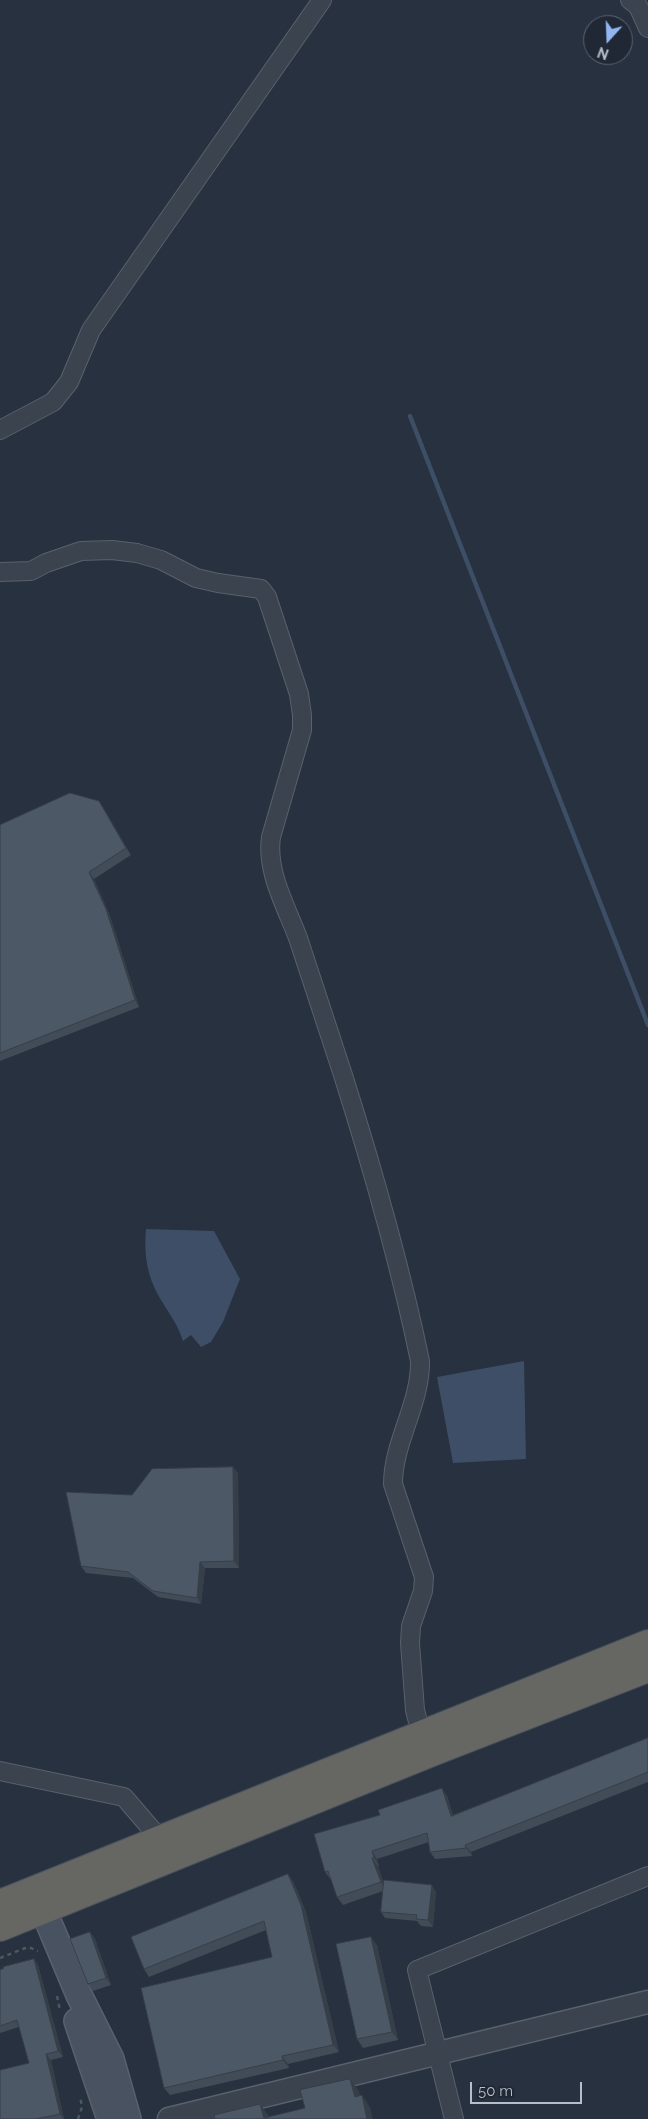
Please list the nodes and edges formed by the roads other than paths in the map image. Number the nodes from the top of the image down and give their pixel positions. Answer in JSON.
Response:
{"nodes":[{"id":1,"x":322,"y":0,"type":"edge"},
{"id":2,"x":630,"y":0,"type":"edge"},
{"id":3,"x":648,"y":28,"type":"edge"},
{"id":4,"x":0,"y":430,"type":"edge"},
{"id":5,"x":0,"y":572,"type":"edge"},
{"id":6,"x":648,"y":1644,"type":"edge"},
{"id":7,"x":648,"y":1668,"type":"edge"},
{"id":8,"x":421,"y":1734,"type":"junction"},
{"id":9,"x":0,"y":1771,"type":"edge"},
{"id":10,"x":160,"y":1839,"type":"junction"},
{"id":11,"x":648,"y":1876,"type":"edge"},
{"id":12,"x":36,"y":1901,"type":"junction"},
{"id":13,"x":0,"y":1904,"type":"edge"},
{"id":14,"x":0,"y":1927,"type":"edge"},
{"id":15,"x":648,"y":2002,"type":"edge"},
{"id":16,"x":438,"y":2054,"type":"junction"},
{"id":17,"x":110,"y":2119,"type":"edge"},
{"id":18,"x":128,"y":2119,"type":"edge"},
{"id":19,"x":169,"y":2119,"type":"edge"},
{"id":20,"x":454,"y":2119,"type":"edge"}],
"edges":[{"from":1,"to":4,"type":"street"},
{"from":2,"to":3,"type":"street"},
{"from":5,"to":8,"type":"street"},
{"from":6,"to":8,"type":"highway"},
{"from":7,"to":12,"type":"highway"},
{"from":8,"to":10,"type":"highway"},
{"from":9,"to":10,"type":"street"},
{"from":10,"to":12,"type":"highway"},
{"from":11,"to":16,"type":"street"},
{"from":12,"to":13,"type":"highway"},
{"from":12,"to":14,"type":"highway"},
{"from":12,"to":17,"type":"main road"},
{"from":12,"to":18,"type":"main road"},
{"from":15,"to":16,"type":"street"},
{"from":16,"to":19,"type":"street"},
{"from":16,"to":20,"type":"street"}]}
